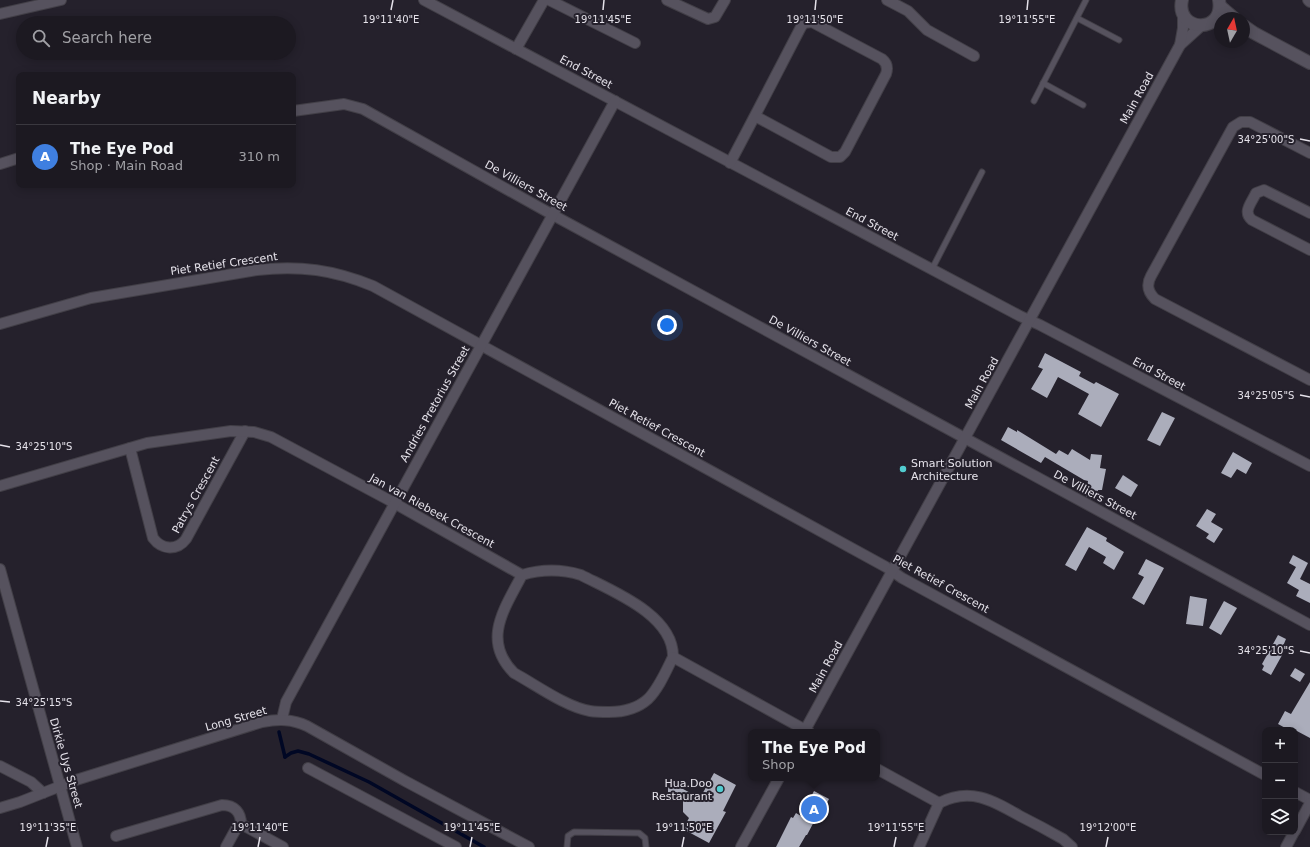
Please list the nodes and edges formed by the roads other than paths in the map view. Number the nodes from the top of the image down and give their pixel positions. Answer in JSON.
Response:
{"nodes":[{"id":1,"x":61,"y":0,"type":"edge"},
{"id":2,"x":424,"y":0,"type":"edge"},
{"id":3,"x":544,"y":0,"type":"edge"},
{"id":4,"x":549,"y":0,"type":"edge"},
{"id":5,"x":667,"y":0,"type":"edge"},
{"id":6,"x":725,"y":0,"type":"edge"},
{"id":7,"x":887,"y":0,"type":"edge"},
{"id":8,"x":1086,"y":0,"type":"edge"},
{"id":9,"x":898,"y":3,"type":"edge"},
{"id":10,"x":1220,"y":3,"type":"edge"},
{"id":11,"x":1181,"y":5,"type":"edge"},
{"id":12,"x":1228,"y":12,"type":"edge"},
{"id":13,"x":0,"y":14,"type":"edge"},
{"id":14,"x":1077,"y":18,"type":"junction"},
{"id":15,"x":1210,"y":24,"type":"edge"},
{"id":16,"x":1250,"y":32,"type":"edge"},
{"id":17,"x":1119,"y":40,"type":"dead end"},
{"id":18,"x":635,"y":43,"type":"dead end"},
{"id":19,"x":1180,"y":45,"type":"junction"},
{"id":20,"x":516,"y":49,"type":"junction"},
{"id":21,"x":974,"y":56,"type":"dead end"},
{"id":22,"x":1310,"y":63,"type":"edge"},
{"id":23,"x":1043,"y":84,"type":"junction"},
{"id":24,"x":615,"y":101,"type":"junction"},
{"id":25,"x":1034,"y":101,"type":"dead end"},
{"id":26,"x":1083,"y":105,"type":"dead end"},
{"id":27,"x":296,"y":110,"type":"edge"},
{"id":28,"x":755,"y":116,"type":"junction"},
{"id":29,"x":1310,"y":153,"type":"edge"},
{"id":30,"x":16,"y":159,"type":"edge"},
{"id":31,"x":730,"y":163,"type":"junction"},
{"id":32,"x":0,"y":164,"type":"edge"},
{"id":33,"x":982,"y":172,"type":"dead end"},
{"id":34,"x":1310,"y":213,"type":"edge"},
{"id":35,"x":553,"y":215,"type":"junction"},
{"id":36,"x":1310,"y":250,"type":"edge"},
{"id":37,"x":932,"y":269,"type":"junction"},
{"id":38,"x":1030,"y":320,"type":"junction"},
{"id":39,"x":0,"y":324,"type":"edge"},
{"id":40,"x":481,"y":345,"type":"junction"},
{"id":41,"x":1310,"y":380,"type":"edge"},
{"id":42,"x":245,"y":431,"type":"junction"},
{"id":43,"x":965,"y":439,"type":"junction"},
{"id":44,"x":130,"y":448,"type":"junction"},
{"id":45,"x":1310,"y":466,"type":"edge"},
{"id":46,"x":0,"y":486,"type":"edge"},
{"id":47,"x":394,"y":504,"type":"junction"},
{"id":48,"x":0,"y":569,"type":"edge"},
{"id":49,"x":892,"y":571,"type":"junction"},
{"id":50,"x":522,"y":575,"type":"junction"},
{"id":51,"x":1310,"y":625,"type":"edge"},
{"id":52,"x":673,"y":657,"type":"junction"},
{"id":53,"x":282,"y":719,"type":"junction"},
{"id":54,"x":802,"y":729,"type":"edge"},
{"id":55,"x":807,"y":729,"type":"edge"},
{"id":56,"x":0,"y":766,"type":"edge"},
{"id":57,"x":308,"y":768,"type":"dead end"},
{"id":58,"x":880,"y":771,"type":"edge"},
{"id":59,"x":1262,"y":773,"type":"edge"},
{"id":60,"x":777,"y":781,"type":"edge"},
{"id":61,"x":60,"y":786,"type":"junction"},
{"id":62,"x":42,"y":793,"type":"junction"},
{"id":63,"x":1298,"y":794,"type":"edge"},
{"id":64,"x":1310,"y":800,"type":"edge"},
{"id":65,"x":939,"y":803,"type":"junction"},
{"id":66,"x":1310,"y":803,"type":"edge"},
{"id":67,"x":0,"y":808,"type":"edge"},
{"id":68,"x":242,"y":824,"type":"junction"},
{"id":69,"x":1298,"y":825,"type":"edge"},
{"id":70,"x":1293,"y":835,"type":"edge"},
{"id":71,"x":116,"y":836,"type":"dead end"},
{"id":72,"x":77,"y":847,"type":"edge"},
{"id":73,"x":226,"y":847,"type":"edge"},
{"id":74,"x":283,"y":847,"type":"edge"},
{"id":75,"x":456,"y":847,"type":"edge"},
{"id":76,"x":529,"y":847,"type":"edge"},
{"id":77,"x":567,"y":847,"type":"edge"},
{"id":78,"x":646,"y":847,"type":"edge"},
{"id":79,"x":741,"y":847,"type":"edge"},
{"id":80,"x":919,"y":847,"type":"edge"},
{"id":81,"x":1072,"y":847,"type":"edge"},
{"id":82,"x":1286,"y":847,"type":"edge"}],
"edges":[{"from":1,"to":13,"type":"street"},
{"from":2,"to":20,"type":"street","name":"End Street"},
{"from":3,"to":20,"type":"street"},
{"from":4,"to":18,"type":"street"},
{"from":5,"to":6,"type":"street"},
{"from":7,"to":9,"type":"street"},
{"from":8,"to":14,"type":"lane"},
{"from":9,"to":21,"type":"street"},
{"from":10,"to":12,"type":"street"},
{"from":10,"to":15,"type":"street"},
{"from":11,"to":15,"type":"street"},
{"from":11,"to":19,"type":"street","name":"Main Road"},
{"from":14,"to":17,"type":"lane"},
{"from":14,"to":23,"type":"lane"},
{"from":15,"to":19,"type":"street","name":"Main Road"},
{"from":16,"to":22,"type":"street"},
{"from":19,"to":38,"type":"street","name":"Main Road"},
{"from":20,"to":24,"type":"street","name":"End Street"},
{"from":23,"to":25,"type":"lane"},
{"from":23,"to":26,"type":"lane"},
{"from":24,"to":31,"type":"street","name":"End Street"},
{"from":24,"to":35,"type":"street","name":"Andries Pretorius Street"},
{"from":27,"to":35,"type":"street","name":"De Villiers Street"},
{"from":28,"to":28,"type":"street"},
{"from":28,"to":31,"type":"street"},
{"from":29,"to":41,"type":"street"},
{"from":30,"to":32,"type":"street"},
{"from":31,"to":37,"type":"street","name":"End Street"},
{"from":33,"to":37,"type":"lane"},
{"from":34,"to":36,"type":"street"},
{"from":35,"to":40,"type":"street","name":"Andries Pretorius Street"},
{"from":35,"to":43,"type":"street","name":"De Villiers Street"},
{"from":37,"to":38,"type":"street","name":"End Street"},
{"from":38,"to":43,"type":"street","name":"Main Road"},
{"from":38,"to":45,"type":"street","name":"End Street"},
{"from":39,"to":40,"type":"street","name":"Piet Retief Crescent"},
{"from":40,"to":47,"type":"street","name":"Andries Pretorius Street"},
{"from":40,"to":49,"type":"street","name":"Piet Retief Crescent"},
{"from":42,"to":44,"type":"street","name":"Jan van Riebeek Crescent"},
{"from":42,"to":44,"type":"street","name":"Patrys Crescent"},
{"from":42,"to":47,"type":"street","name":"Jan van Riebeek Crescent"},
{"from":43,"to":49,"type":"street","name":"Main Road"},
{"from":43,"to":51,"type":"street","name":"De Villiers Street"},
{"from":44,"to":46,"type":"street","name":"Jan van Riebeek Crescent"},
{"from":47,"to":50,"type":"street","name":"Jan van Riebeek Crescent"},
{"from":47,"to":53,"type":"street","name":"Andries Pretorius Street"},
{"from":48,"to":61,"type":"street","name":"Dirkie Uys Street"},
{"from":49,"to":55,"type":"street","name":"Main Road"},
{"from":49,"to":59,"type":"street","name":"Piet Retief Crescent"},
{"from":50,"to":52,"type":"street"},
{"from":50,"to":52,"type":"street"},
{"from":52,"to":54,"type":"street"},
{"from":53,"to":61,"type":"street","name":"Long Street"},
{"from":53,"to":76,"type":"street","name":"Long Street"},
{"from":56,"to":62,"type":"street"},
{"from":57,"to":75,"type":"street"},
{"from":58,"to":65,"type":"street"},
{"from":60,"to":79,"type":"street"},
{"from":61,"to":62,"type":"street","name":"Long Street"},
{"from":61,"to":72,"type":"street","name":"Dirkie Uys Street"},
{"from":62,"to":67,"type":"street","name":"Long Street"},
{"from":63,"to":64,"type":"street"},
{"from":65,"to":80,"type":"street"},
{"from":65,"to":81,"type":"street"},
{"from":66,"to":69,"type":"street"},
{"from":68,"to":71,"type":"street"},
{"from":68,"to":73,"type":"street"},
{"from":68,"to":74,"type":"street"},
{"from":70,"to":82,"type":"street"},
{"from":77,"to":78,"type":"lane"}]}
